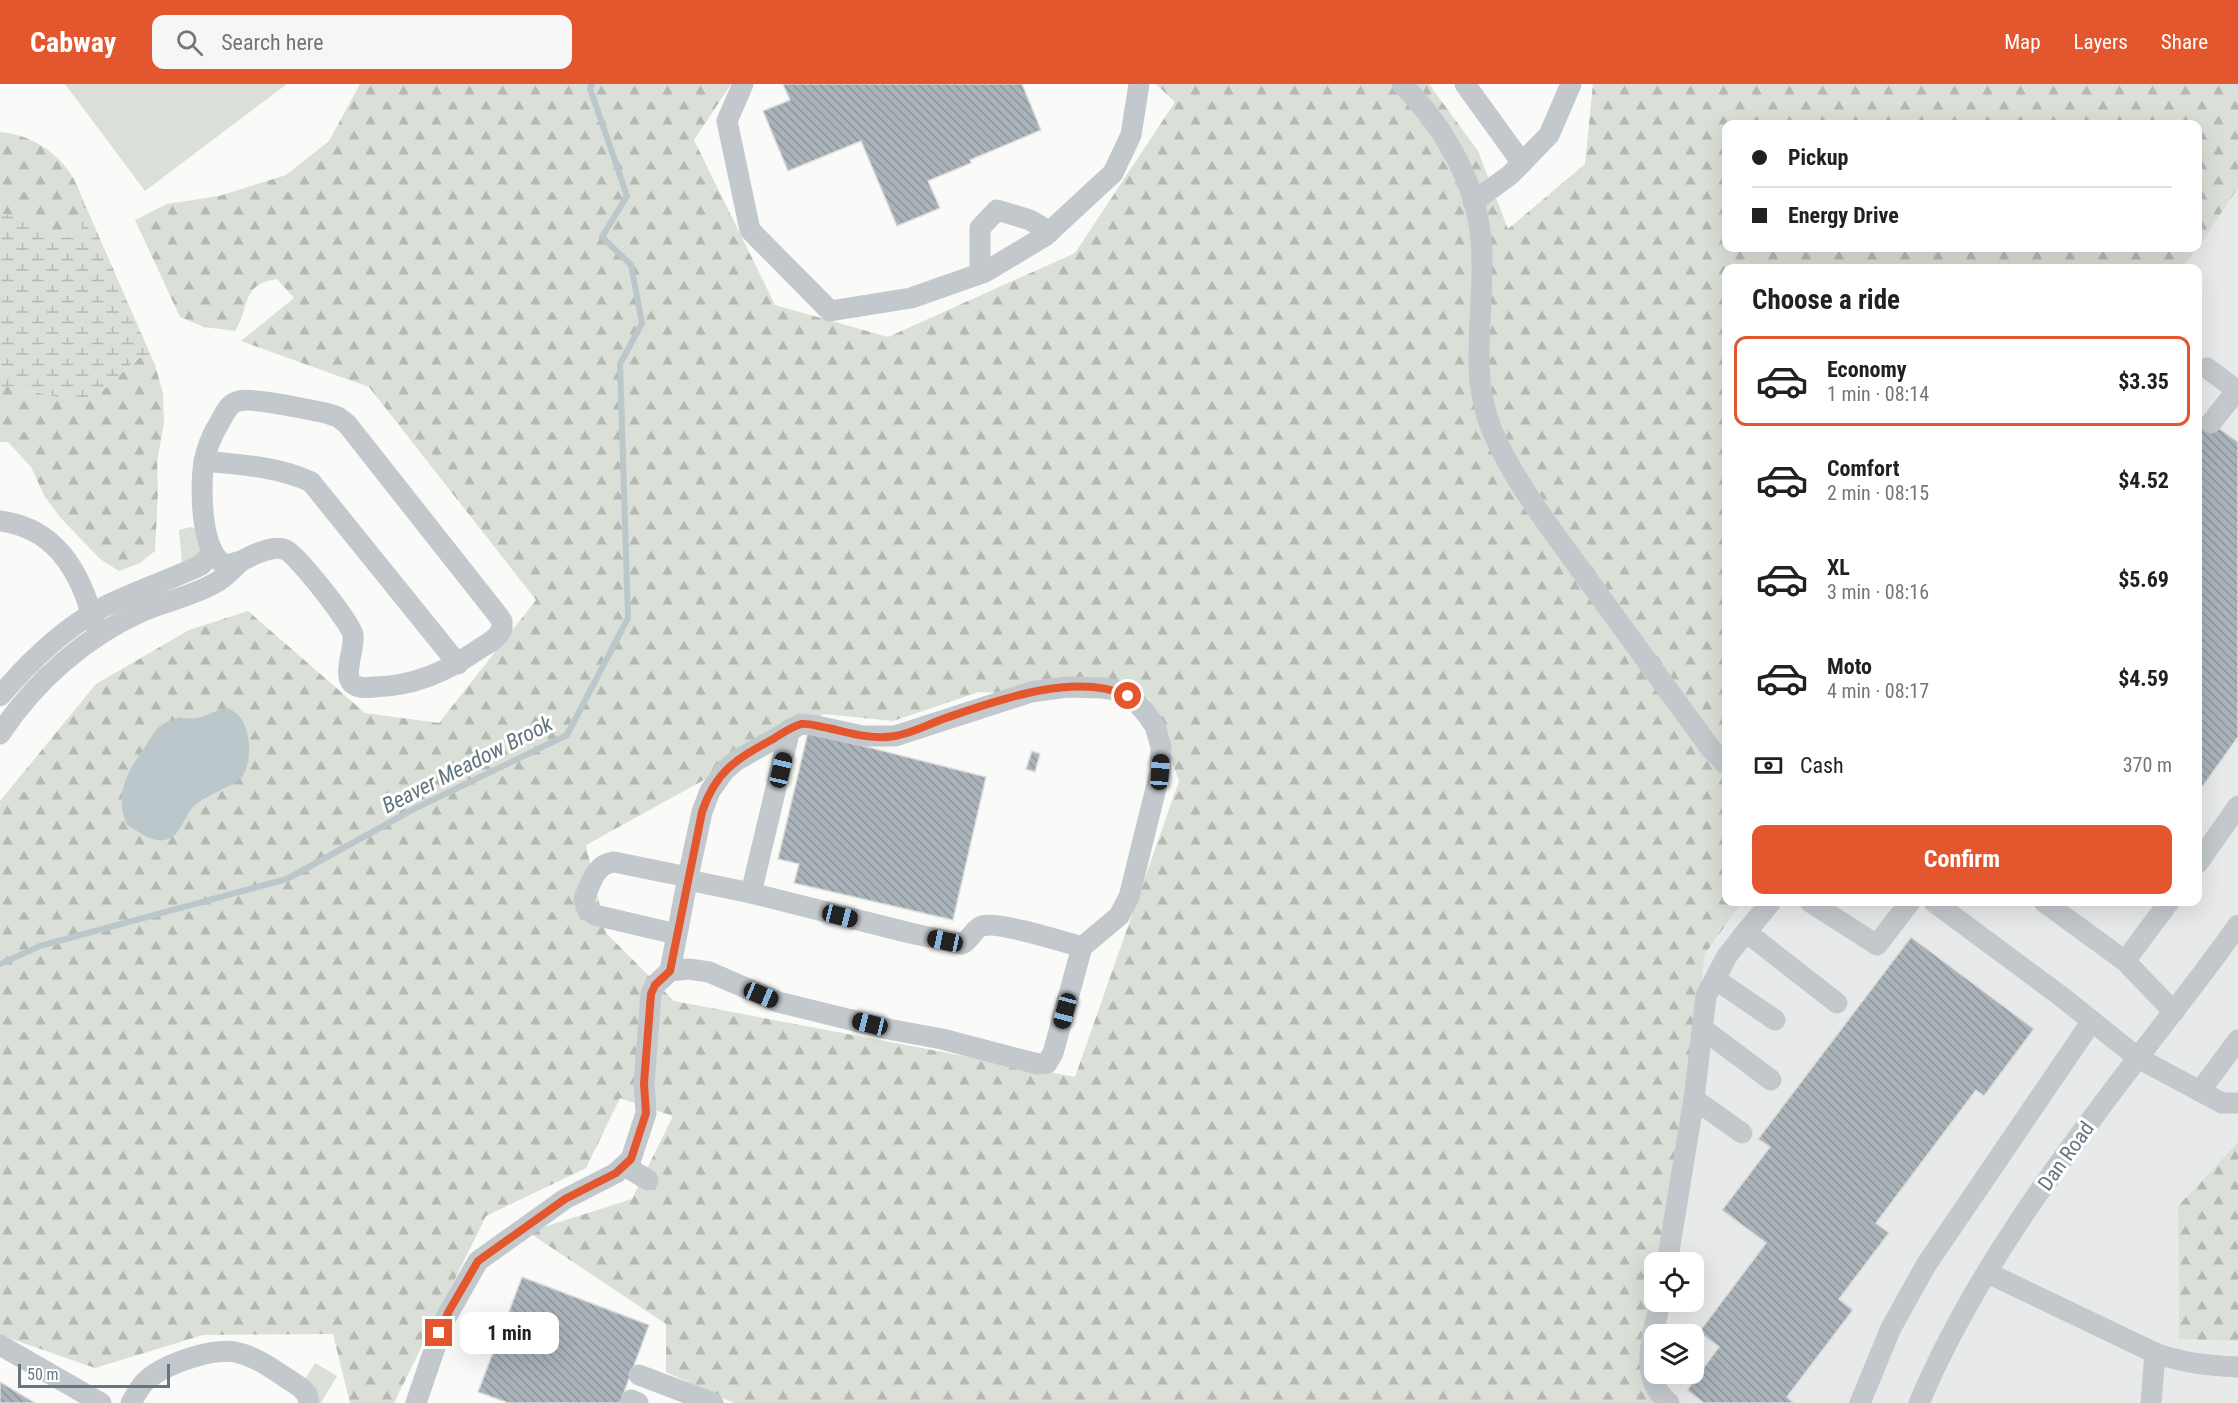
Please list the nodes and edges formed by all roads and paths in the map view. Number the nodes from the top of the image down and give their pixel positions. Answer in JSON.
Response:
{"nodes":[{"id":1,"x":743,"y":84,"type":"edge"},
{"id":2,"x":1139,"y":84,"type":"edge"},
{"id":3,"x":1402,"y":84,"type":"edge"},
{"id":4,"x":1465,"y":84,"type":"edge"},
{"id":5,"x":1570,"y":84,"type":"edge"},
{"id":6,"x":1522,"y":163,"type":"junction"},
{"id":7,"x":1473,"y":202,"type":"junction"},
{"id":8,"x":1050,"y":231,"type":"junction"},
{"id":9,"x":980,"y":273,"type":"junction"},
{"id":10,"x":2207,"y":368,"type":"dead end"},
{"id":11,"x":2237,"y":390,"type":"edge"},
{"id":12,"x":2211,"y":423,"type":"dead end"},
{"id":13,"x":204,"y":461,"type":"junction"},
{"id":14,"x":0,"y":520,"type":"edge"},
{"id":15,"x":211,"y":548,"type":"junction"},
{"id":16,"x":244,"y":560,"type":"junction"},
{"id":17,"x":90,"y":615,"type":"junction"},
{"id":18,"x":101,"y":634,"type":"junction"},
{"id":19,"x":458,"y":664,"type":"junction"},
{"id":20,"x":0,"y":696,"type":"edge"},
{"id":21,"x":790,"y":729,"type":"junction"},
{"id":22,"x":0,"y":734,"type":"edge"},
{"id":23,"x":1722,"y":760,"type":"edge"},
{"id":24,"x":2238,"y":806,"type":"edge"},
{"id":25,"x":2202,"y":857,"type":"edge"},
{"id":26,"x":688,"y":879,"type":"junction"},
{"id":27,"x":751,"y":893,"type":"junction"},
{"id":28,"x":1768,"y":906,"type":"edge"},
{"id":29,"x":1816,"y":906,"type":"edge"},
{"id":30,"x":1907,"y":906,"type":"edge"},
{"id":31,"x":1939,"y":906,"type":"edge"},
{"id":32,"x":2049,"y":906,"type":"edge"},
{"id":33,"x":2166,"y":906,"type":"edge"},
{"id":34,"x":2238,"y":925,"type":"edge"},
{"id":35,"x":1746,"y":932,"type":"junction"},
{"id":36,"x":676,"y":934,"type":"junction"},
{"id":37,"x":1082,"y":947,"type":"junction"},
{"id":38,"x":2125,"y":962,"type":"junction"},
{"id":39,"x":670,"y":971,"type":"junction"},
{"id":40,"x":1715,"y":979,"type":"junction"},
{"id":41,"x":1837,"y":1003,"type":"dead end"},
{"id":42,"x":2174,"y":1012,"type":"junction"},
{"id":43,"x":1775,"y":1020,"type":"dead end"},
{"id":44,"x":2092,"y":1021,"type":"junction"},
{"id":45,"x":1702,"y":1029,"type":"junction"},
{"id":46,"x":2238,"y":1040,"type":"edge"},
{"id":47,"x":2138,"y":1058,"type":"junction"},
{"id":48,"x":1771,"y":1080,"type":"dead end"},
{"id":49,"x":2199,"y":1091,"type":"junction"},
{"id":50,"x":1694,"y":1099,"type":"junction"},
{"id":51,"x":2238,"y":1103,"type":"edge"},
{"id":52,"x":1742,"y":1133,"type":"dead end"},
{"id":53,"x":625,"y":1167,"type":"junction"},
{"id":54,"x":648,"y":1180,"type":"dead end"},
{"id":55,"x":1669,"y":1252,"type":"edge"},
{"id":56,"x":1988,"y":1273,"type":"junction"},
{"id":57,"x":1658,"y":1312,"type":"edge"},
{"id":58,"x":0,"y":1345,"type":"edge"},
{"id":59,"x":2155,"y":1353,"type":"junction"},
{"id":60,"x":2238,"y":1367,"type":"edge"},
{"id":61,"x":639,"y":1375,"type":"dead end"},
{"id":62,"x":101,"y":1403,"type":"edge"},
{"id":63,"x":131,"y":1403,"type":"edge"},
{"id":64,"x":309,"y":1403,"type":"edge"},
{"id":65,"x":416,"y":1403,"type":"edge"},
{"id":66,"x":713,"y":1403,"type":"edge"},
{"id":67,"x":1669,"y":1403,"type":"edge"},
{"id":68,"x":1860,"y":1403,"type":"edge"},
{"id":69,"x":1918,"y":1403,"type":"edge"},
{"id":70,"x":2151,"y":1403,"type":"edge"}],
"edges":[{"from":1,"to":9,"type":"street"},
{"from":2,"to":8,"type":"street"},
{"from":3,"to":7,"type":"street"},
{"from":4,"to":6,"type":"street"},
{"from":5,"to":6,"type":"street"},
{"from":6,"to":7,"type":"street"},
{"from":7,"to":23,"type":"street"},
{"from":8,"to":9,"type":"street"},
{"from":8,"to":9,"type":"street"},
{"from":10,"to":11,"type":"street"},
{"from":11,"to":12,"type":"street"},
{"from":13,"to":15,"type":"street"},
{"from":13,"to":19,"type":"street"},
{"from":13,"to":19,"type":"street"},
{"from":14,"to":17,"type":"street"},
{"from":15,"to":16,"type":"street"},
{"from":15,"to":17,"type":"street"},
{"from":16,"to":18,"type":"street"},
{"from":16,"to":19,"type":"street"},
{"from":17,"to":18,"type":"street"},
{"from":17,"to":20,"type":"street"},
{"from":18,"to":22,"type":"street"},
{"from":21,"to":26,"type":"street"},
{"from":21,"to":27,"type":"street"},
{"from":21,"to":37,"type":"street"},
{"from":24,"to":25,"type":"street"},
{"from":26,"to":27,"type":"street"},
{"from":26,"to":36,"type":"street"},
{"from":26,"to":36,"type":"street"},
{"from":27,"to":37,"type":"street"},
{"from":28,"to":35,"type":"street"},
{"from":29,"to":30,"type":"street"},
{"from":31,"to":44,"type":"street"},
{"from":32,"to":38,"type":"street"},
{"from":33,"to":38,"type":"street"},
{"from":34,"to":42,"type":"street","name":"Dan Road"},
{"from":35,"to":40,"type":"street"},
{"from":35,"to":41,"type":"street"},
{"from":36,"to":39,"type":"street"},
{"from":37,"to":39,"type":"street"},
{"from":38,"to":42,"type":"street"},
{"from":39,"to":53,"type":"street"},
{"from":40,"to":43,"type":"street"},
{"from":40,"to":45,"type":"street"},
{"from":42,"to":47,"type":"street","name":"Dan Road"},
{"from":44,"to":47,"type":"street"},
{"from":44,"to":68,"type":"street"},
{"from":45,"to":48,"type":"street"},
{"from":45,"to":50,"type":"street"},
{"from":46,"to":49,"type":"street"},
{"from":47,"to":49,"type":"street"},
{"from":47,"to":56,"type":"street","name":"Dan Road"},
{"from":49,"to":51,"type":"street"},
{"from":50,"to":52,"type":"street"},
{"from":50,"to":55,"type":"street"},
{"from":53,"to":54,"type":"street"},
{"from":53,"to":65,"type":"street"},
{"from":56,"to":59,"type":"street"},
{"from":56,"to":69,"type":"street","name":"Dan Road"},
{"from":57,"to":67,"type":"street"},
{"from":58,"to":62,"type":"street"},
{"from":59,"to":60,"type":"street"},
{"from":59,"to":70,"type":"street"},
{"from":61,"to":66,"type":"street"},
{"from":63,"to":64,"type":"street"}]}
